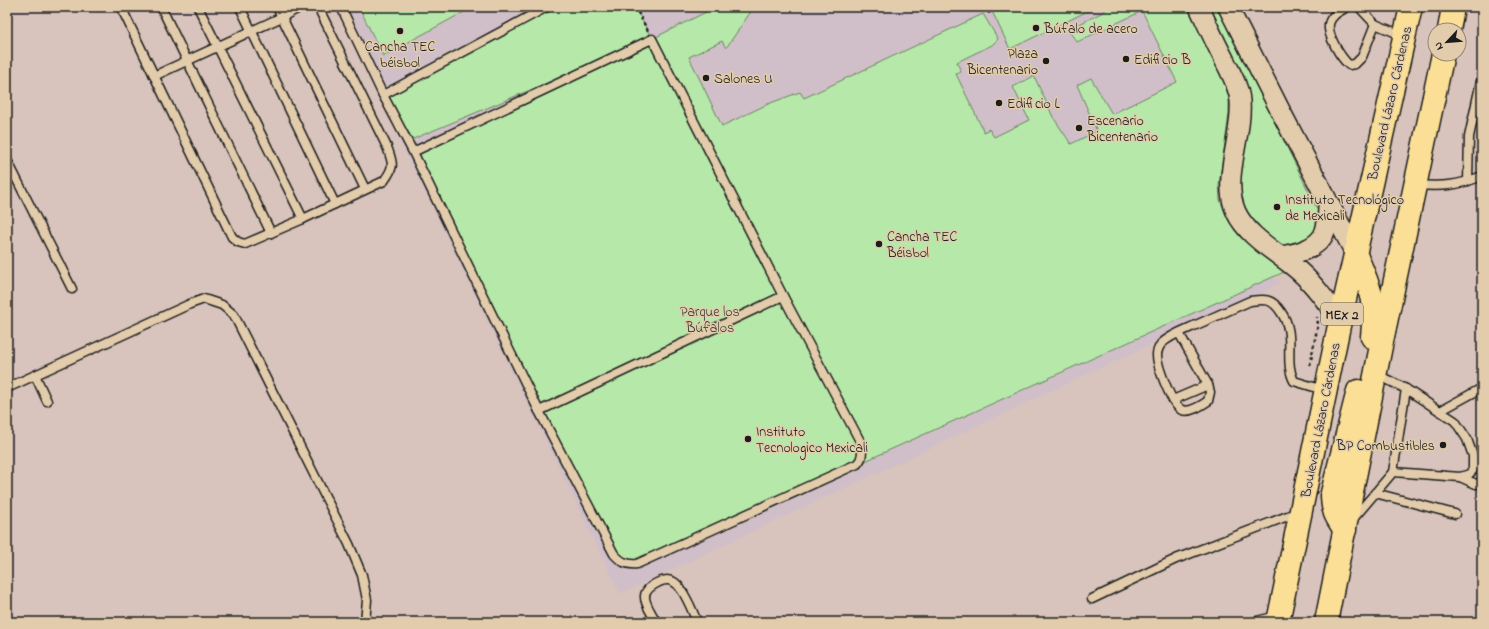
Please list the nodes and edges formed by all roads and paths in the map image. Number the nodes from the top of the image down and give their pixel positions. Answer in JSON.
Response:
{"nodes":[{"id":1,"x":121,"y":7,"type":"edge"},
{"id":2,"x":161,"y":7,"type":"edge"},
{"id":3,"x":198,"y":7,"type":"edge"},
{"id":4,"x":240,"y":7,"type":"edge"},
{"id":5,"x":276,"y":7,"type":"edge"},
{"id":6,"x":301,"y":7,"type":"edge"},
{"id":7,"x":318,"y":7,"type":"edge"},
{"id":8,"x":340,"y":7,"type":"edge"},
{"id":9,"x":547,"y":7,"type":"edge"},
{"id":10,"x":635,"y":7,"type":"edge"},
{"id":11,"x":999,"y":7,"type":"edge"},
{"id":12,"x":1199,"y":7,"type":"edge"},
{"id":13,"x":1228,"y":7,"type":"edge"},
{"id":14,"x":1347,"y":7,"type":"edge"},
{"id":15,"x":1359,"y":7,"type":"edge"},
{"id":16,"x":1411,"y":7,"type":"edge"},
{"id":17,"x":1454,"y":7,"type":"edge"},
{"id":18,"x":988,"y":13,"type":"dead end"},
{"id":19,"x":282,"y":17,"type":"junction"},
{"id":20,"x":1450,"y":22,"type":"edge"},
{"id":21,"x":1375,"y":24,"type":"junction"},
{"id":22,"x":252,"y":31,"type":"junction"},
{"id":23,"x":1404,"y":37,"type":"junction"},
{"id":24,"x":652,"y":39,"type":"junction"},
{"id":25,"x":218,"y":46,"type":"junction"},
{"id":26,"x":187,"y":60,"type":"junction"},
{"id":27,"x":1441,"y":62,"type":"edge"},
{"id":28,"x":154,"y":76,"type":"junction"},
{"id":29,"x":1482,"y":76,"type":"edge"},
{"id":30,"x":383,"y":95,"type":"junction"},
{"id":31,"x":413,"y":152,"type":"junction"},
{"id":32,"x":7,"y":160,"type":"edge"},
{"id":33,"x":1482,"y":176,"type":"edge"},
{"id":34,"x":1468,"y":181,"type":"junction"},
{"id":35,"x":1415,"y":185,"type":"junction"},
{"id":36,"x":366,"y":189,"type":"junction"},
{"id":37,"x":1328,"y":203,"type":"junction"},
{"id":38,"x":335,"y":204,"type":"junction"},
{"id":39,"x":303,"y":219,"type":"junction"},
{"id":40,"x":271,"y":233,"type":"junction"},
{"id":41,"x":1355,"y":254,"type":"junction"},
{"id":42,"x":1280,"y":256,"type":"junction"},
{"id":43,"x":72,"y":289,"type":"dead end"},
{"id":44,"x":783,"y":296,"type":"junction"},
{"id":45,"x":1316,"y":312,"type":"dead end"},
{"id":46,"x":1340,"y":321,"type":"junction"},
{"id":47,"x":1179,"y":333,"type":"junction"},
{"id":48,"x":1310,"y":365,"type":"dead end"},
{"id":49,"x":1376,"y":373,"type":"junction"},
{"id":50,"x":35,"y":375,"type":"junction"},
{"id":51,"x":1208,"y":385,"type":"junction"},
{"id":52,"x":7,"y":388,"type":"edge"},
{"id":53,"x":1482,"y":388,"type":"edge"},
{"id":54,"x":1406,"y":389,"type":"junction"},
{"id":55,"x":1326,"y":391,"type":"junction"},
{"id":56,"x":1173,"y":400,"type":"junction"},
{"id":57,"x":47,"y":401,"type":"dead end"},
{"id":58,"x":539,"y":411,"type":"junction"},
{"id":59,"x":1440,"y":411,"type":"junction"},
{"id":60,"x":1393,"y":472,"type":"junction"},
{"id":61,"x":1460,"y":477,"type":"junction"},
{"id":62,"x":1482,"y":482,"type":"edge"},
{"id":63,"x":1375,"y":493,"type":"junction"},
{"id":64,"x":1302,"y":510,"type":"junction"},
{"id":65,"x":1455,"y":514,"type":"dead end"},
{"id":66,"x":1345,"y":530,"type":"junction"},
{"id":67,"x":1092,"y":599,"type":"dead end"},
{"id":68,"x":1279,"y":619,"type":"edge"},
{"id":69,"x":365,"y":622,"type":"edge"},
{"id":70,"x":656,"y":622,"type":"edge"},
{"id":71,"x":697,"y":622,"type":"edge"},
{"id":72,"x":1253,"y":622,"type":"edge"},
{"id":73,"x":1326,"y":622,"type":"edge"}],
"edges":[{"from":1,"to":28,"type":"lane"},
{"from":2,"to":26,"type":"lane"},
{"from":3,"to":25,"type":"lane"},
{"from":4,"to":22,"type":"lane"},
{"from":5,"to":19,"type":"lane"},
{"from":6,"to":19,"type":"lane"},
{"from":7,"to":36,"type":"lane"},
{"from":8,"to":30,"type":"lane"},
{"from":9,"to":30,"type":"lane"},
{"from":10,"to":24,"type":"path"},
{"from":11,"to":18,"type":"path"},
{"from":12,"to":42,"type":"street"},
{"from":13,"to":37,"type":"street"},
{"from":14,"to":21,"type":"lane"},
{"from":15,"to":21,"type":"lane"},
{"from":16,"to":23,"type":"main road","name":"Boulevard Lázaro Cárdenas","number":"MEX 2"},
{"from":17,"to":20,"type":"main road"},
{"from":19,"to":22,"type":"lane"},
{"from":19,"to":36,"type":"lane"},
{"from":21,"to":23,"type":"lane"},
{"from":22,"to":25,"type":"lane"},
{"from":22,"to":38,"type":"lane"},
{"from":23,"to":41,"type":"main road","name":"Boulevard Lázaro Cárdenas","number":"MEX 2"},
{"from":24,"to":31,"type":"lane"},
{"from":24,"to":44,"type":"lane"},
{"from":25,"to":26,"type":"lane"},
{"from":25,"to":39,"type":"lane"},
{"from":26,"to":28,"type":"lane"},
{"from":26,"to":40,"type":"lane"},
{"from":27,"to":35,"type":"main road"},
{"from":28,"to":40,"type":"lane"},
{"from":29,"to":34,"type":"lane"},
{"from":30,"to":31,"type":"lane"},
{"from":31,"to":58,"type":"lane"},
{"from":32,"to":43,"type":"lane"},
{"from":33,"to":34,"type":"lane"},
{"from":34,"to":35,"type":"lane"},
{"from":35,"to":49,"type":"main road"},
{"from":36,"to":38,"type":"lane"},
{"from":37,"to":41,"type":"street"},
{"from":37,"to":42,"type":"street"},
{"from":38,"to":39,"type":"lane"},
{"from":39,"to":40,"type":"lane"},
{"from":41,"to":46,"type":"main road","name":"Boulevard Lázaro Cárdenas","number":"MEX 2"},
{"from":41,"to":66,"type":"main road"},
{"from":42,"to":46,"type":"street"},
{"from":44,"to":58,"type":"lane"},
{"from":44,"to":58,"type":"lane"},
{"from":45,"to":48,"type":"path"},
{"from":46,"to":55,"type":"main road","name":"Boulevard Lázaro Cárdenas","number":"MEX 2"},
{"from":47,"to":51,"type":"lane"},
{"from":47,"to":55,"type":"lane"},
{"from":47,"to":56,"type":"lane"},
{"from":49,"to":54,"type":"lane"},
{"from":49,"to":66,"type":"main road"},
{"from":50,"to":52,"type":"lane"},
{"from":50,"to":57,"type":"lane"},
{"from":50,"to":69,"type":"lane"},
{"from":51,"to":56,"type":"lane"},
{"from":51,"to":56,"type":"lane"},
{"from":53,"to":59,"type":"lane"},
{"from":54,"to":59,"type":"lane"},
{"from":54,"to":60,"type":"lane"},
{"from":55,"to":64,"type":"main road","name":"Boulevard Lázaro Cárdenas","number":"MEX 2"},
{"from":59,"to":61,"type":"lane"},
{"from":60,"to":61,"type":"lane"},
{"from":60,"to":63,"type":"lane"},
{"from":61,"to":62,"type":"lane"},
{"from":63,"to":65,"type":"lane"},
{"from":63,"to":66,"type":"lane"},
{"from":64,"to":67,"type":"lane"},
{"from":64,"to":68,"type":"main road","name":"Boulevard Lázaro Cárdenas","number":"MEX 2"},
{"from":66,"to":73,"type":"main road"},
{"from":68,"to":72,"type":"lane"},
{"from":70,"to":71,"type":"lane"}]}
